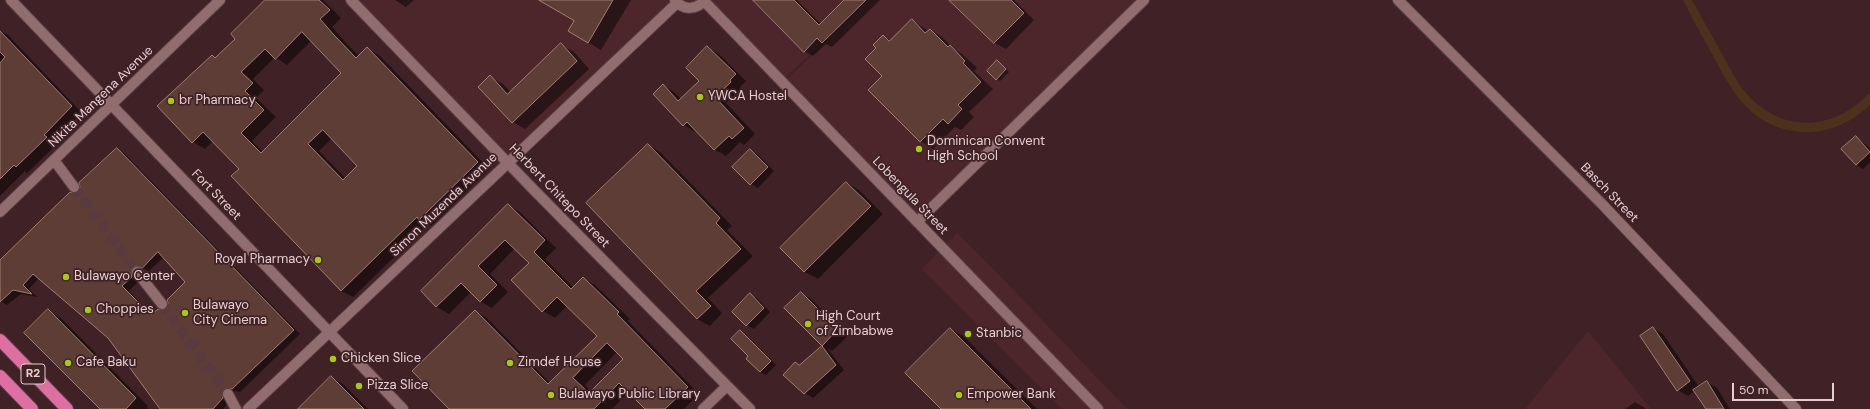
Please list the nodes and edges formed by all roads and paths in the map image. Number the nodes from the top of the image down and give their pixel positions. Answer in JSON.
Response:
{"nodes":[{"id":1,"x":11,"y":0,"type":"edge"},
{"id":2,"x":220,"y":0,"type":"edge"},
{"id":3,"x":351,"y":0,"type":"edge"},
{"id":4,"x":1144,"y":0,"type":"edge"},
{"id":5,"x":1398,"y":0,"type":"edge"},
{"id":6,"x":705,"y":1,"type":"edge"},
{"id":7,"x":676,"y":2,"type":"edge"},
{"id":8,"x":111,"y":105,"type":"junction"},
{"id":9,"x":54,"y":160,"type":"junction"},
{"id":10,"x":508,"y":162,"type":"junction"},
{"id":11,"x":74,"y":188,"type":"tunnel mouth"},
{"id":12,"x":0,"y":212,"type":"edge"},
{"id":13,"x":917,"y":222,"type":"junction"},
{"id":14,"x":137,"y":272,"type":"tunnel mouth"},
{"id":15,"x":162,"y":304,"type":"tunnel mouth"},
{"id":16,"x":329,"y":332,"type":"junction"},
{"id":17,"x":0,"y":340,"type":"edge"},
{"id":18,"x":0,"y":376,"type":"edge"},
{"id":19,"x":727,"y":386,"type":"junction"},
{"id":20,"x":228,"y":394,"type":"tunnel mouth"},
{"id":21,"x":748,"y":408,"type":"edge"},
{"id":22,"x":32,"y":409,"type":"edge"},
{"id":23,"x":67,"y":409,"type":"edge"},
{"id":24,"x":236,"y":409,"type":"edge"},
{"id":25,"x":248,"y":409,"type":"edge"},
{"id":26,"x":403,"y":409,"type":"edge"},
{"id":27,"x":703,"y":409,"type":"edge"},
{"id":28,"x":1098,"y":409,"type":"edge"},
{"id":29,"x":1796,"y":409,"type":"edge"}],
"edges":[{"from":1,"to":8,"type":"street","name":"Fort Street"},
{"from":2,"to":8,"type":"street","name":"Nikita Mangena Avenue"},
{"from":3,"to":10,"type":"street","name":"Herbert Chitepo Street"},
{"from":4,"to":13,"type":"street"},
{"from":5,"to":29,"type":"street","name":"Basch Street"},
{"from":6,"to":7,"type":"street","name":"Lobengula Street"},
{"from":6,"to":13,"type":"street","name":"Lobengula Street"},
{"from":7,"to":10,"type":"street","name":"Simon Muzenda Avenue"},
{"from":8,"to":9,"type":"street","name":"Nikita Mangena Avenue"},
{"from":8,"to":16,"type":"street","name":"Fort Street"},
{"from":9,"to":11,"type":"street"},
{"from":9,"to":12,"type":"street","name":"Nikita Mangena Avenue"},
{"from":10,"to":16,"type":"street","name":"Simon Muzenda Avenue"},
{"from":10,"to":19,"type":"street","name":"Herbert Chitepo Street"},
{"from":13,"to":28,"type":"street","name":"Lobengula Street"},
{"from":14,"to":15,"type":"street"},
{"from":16,"to":25,"type":"street","name":"Simon Muzenda Avenue"},
{"from":16,"to":26,"type":"street","name":"Fort Street"},
{"from":17,"to":23,"type":"highway","number":"R2"},
{"from":18,"to":22,"type":"highway","number":"R2"},
{"from":19,"to":21,"type":"street","name":"Herbert Chitepo Street"},
{"from":19,"to":27,"type":"street"},
{"from":20,"to":24,"type":"street"}]}
